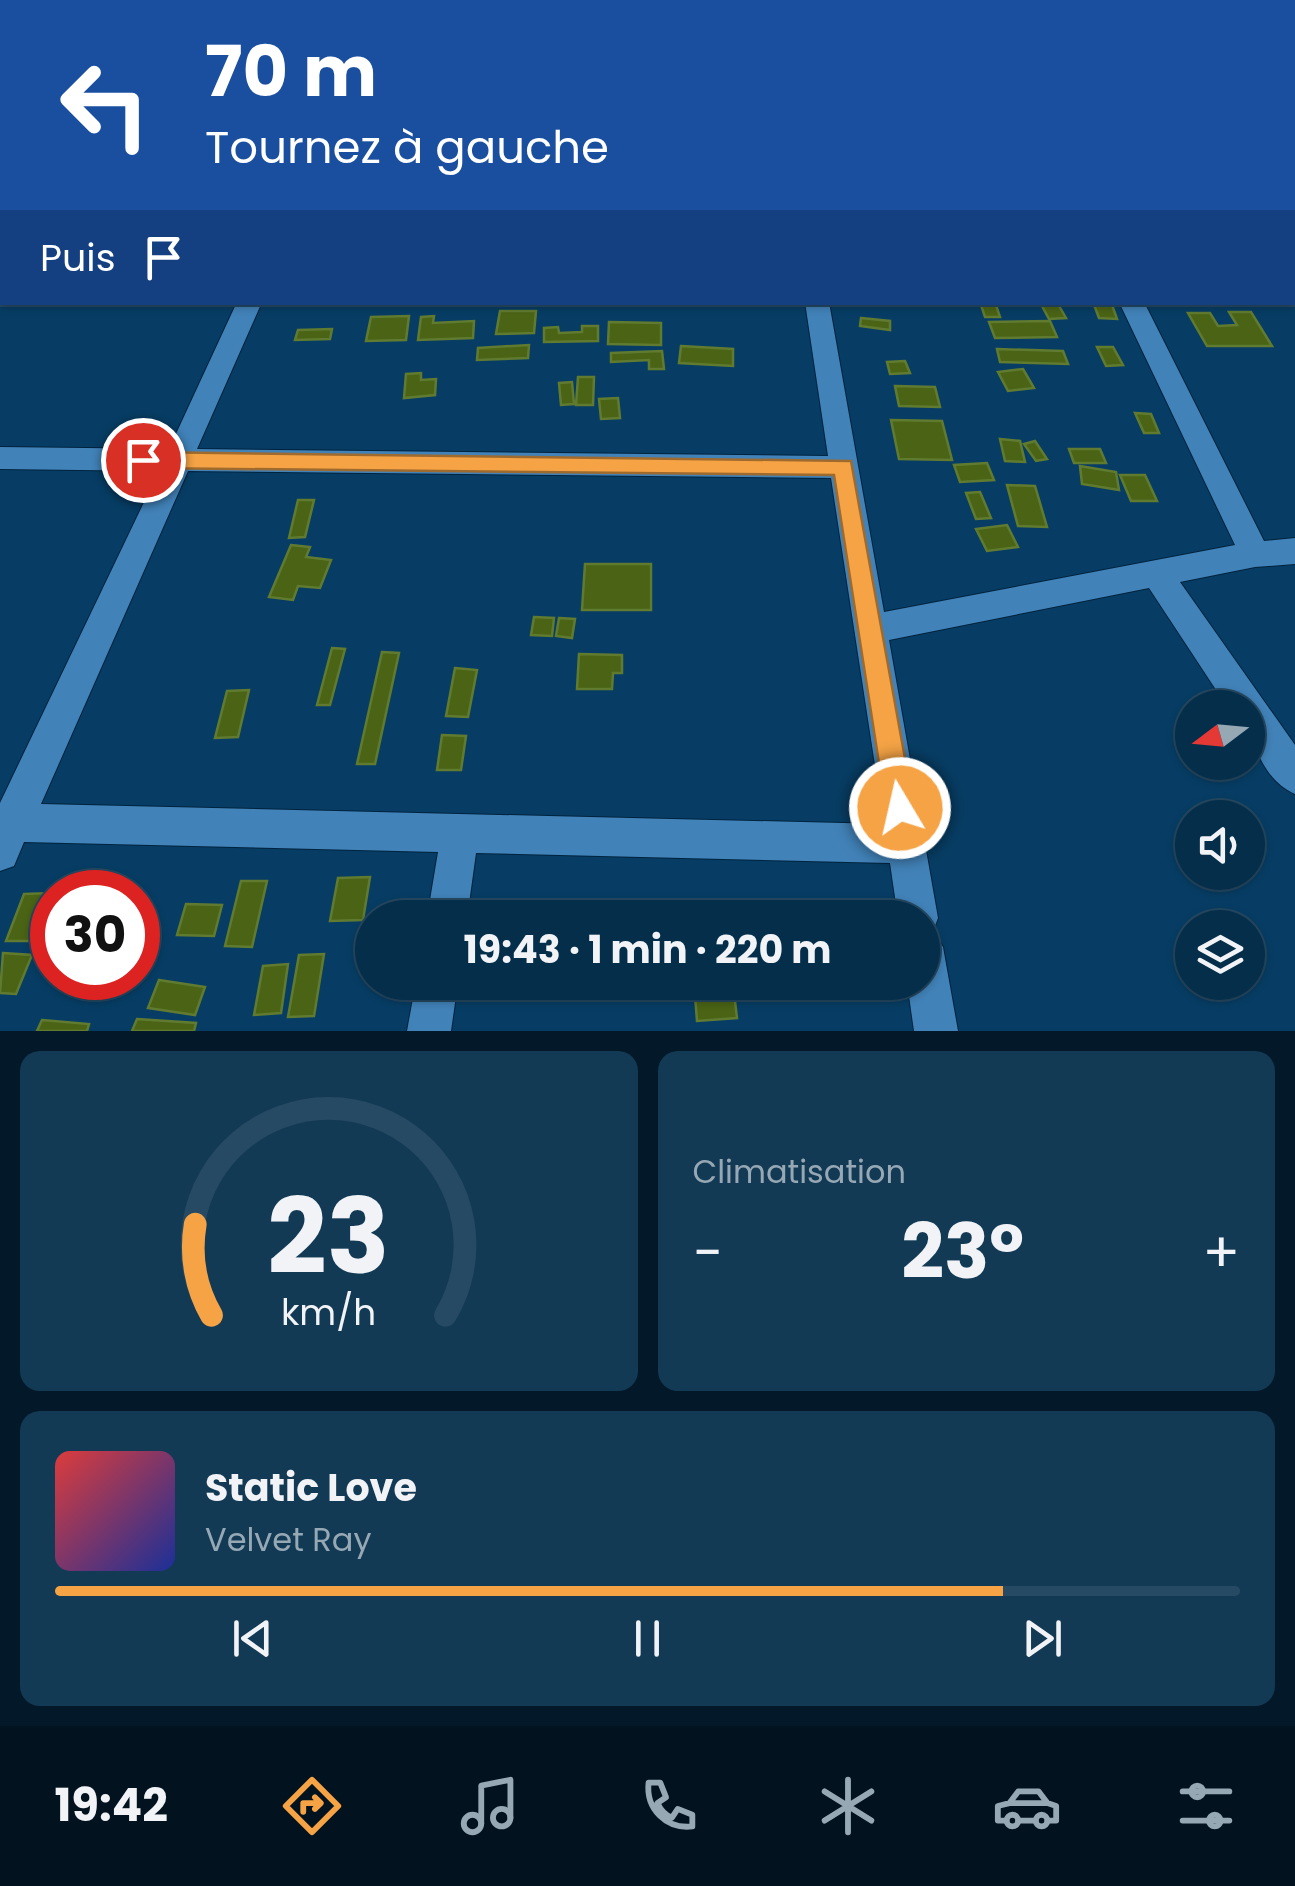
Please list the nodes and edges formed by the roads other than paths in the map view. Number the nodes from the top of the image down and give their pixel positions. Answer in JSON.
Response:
{"nodes":[{"id":1,"x":249,"y":305,"type":"edge"},
{"id":2,"x":817,"y":305,"type":"edge"},
{"id":3,"x":1133,"y":305,"type":"edge"},
{"id":4,"x":0,"y":458,"type":"edge"},
{"id":5,"x":179,"y":461,"type":"junction"},
{"id":6,"x":844,"y":467,"type":"junction"},
{"id":7,"x":1295,"y":551,"type":"edge"},
{"id":8,"x":1256,"y":554,"type":"junction"},
{"id":9,"x":1156,"y":573,"type":"junction"},
{"id":10,"x":870,"y":628,"type":"junction"},
{"id":11,"x":1295,"y":776,"type":"edge"},
{"id":12,"x":4,"y":832,"type":"edge"},
{"id":13,"x":460,"y":833,"type":"junction"},
{"id":14,"x":906,"y":844,"type":"junction"},
{"id":15,"x":450,"y":900,"type":"edge"},
{"id":16,"x":915,"y":900,"type":"edge"},
{"id":17,"x":433,"y":1000,"type":"edge"},
{"id":18,"x":931,"y":1000,"type":"edge"},
{"id":19,"x":429,"y":1031,"type":"edge"},
{"id":20,"x":936,"y":1031,"type":"edge"}],
"edges":[{"from":1,"to":5,"type":"street"},
{"from":2,"to":6,"type":"street"},
{"from":3,"to":8,"type":"street"},
{"from":4,"to":5,"type":"street"},
{"from":5,"to":6,"type":"street"},
{"from":5,"to":12,"type":"street"},
{"from":6,"to":10,"type":"street"},
{"from":7,"to":8,"type":"street"},
{"from":8,"to":9,"type":"street"},
{"from":9,"to":10,"type":"street"},
{"from":9,"to":11,"type":"street"},
{"from":10,"to":14,"type":"street"},
{"from":12,"to":13,"type":"street"},
{"from":13,"to":14,"type":"street"},
{"from":13,"to":15,"type":"street"},
{"from":14,"to":16,"type":"street"},
{"from":17,"to":19,"type":"street"},
{"from":18,"to":20,"type":"street"}]}
